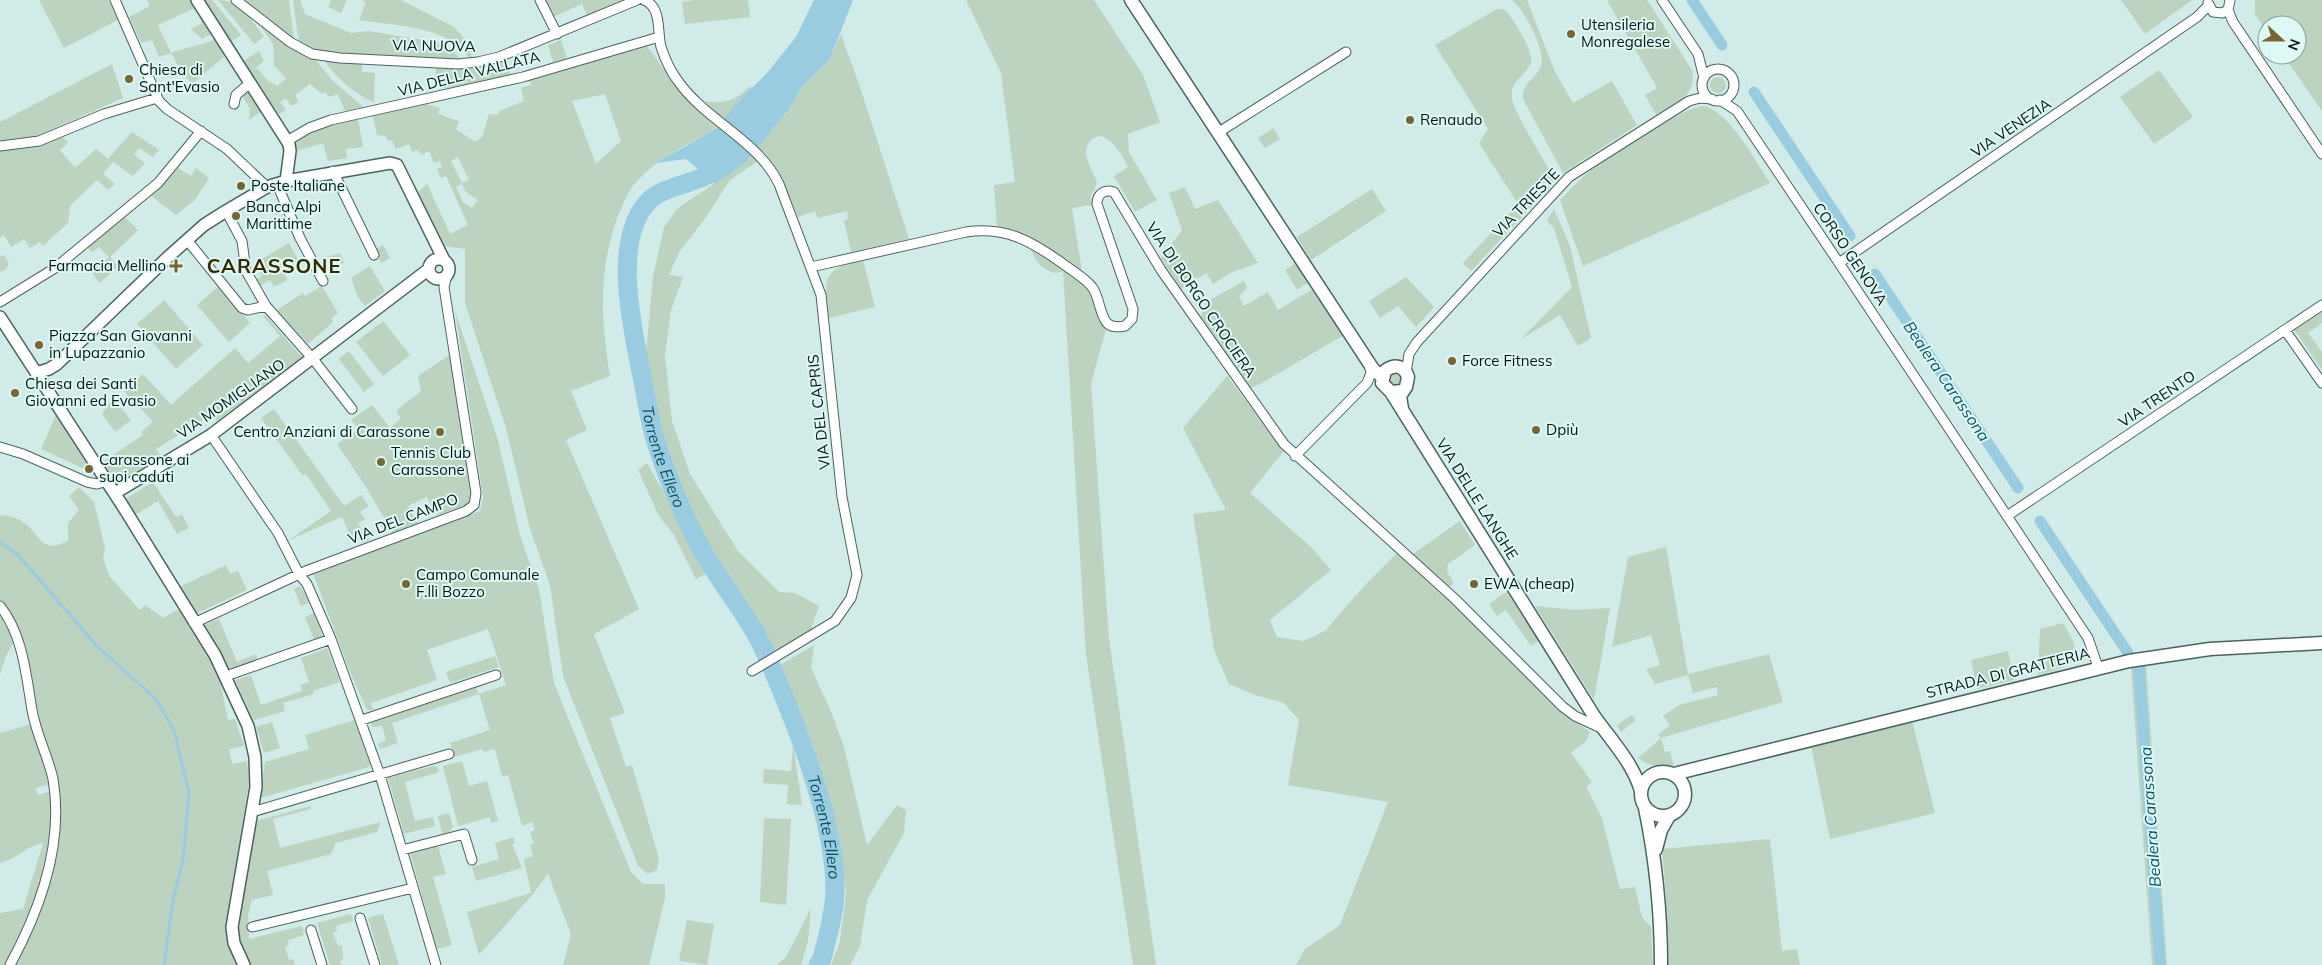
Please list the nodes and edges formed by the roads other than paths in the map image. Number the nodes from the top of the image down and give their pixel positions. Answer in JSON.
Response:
{"nodes":[{"id":1,"x":115,"y":0,"type":"edge"},
{"id":2,"x":196,"y":0,"type":"edge"},
{"id":3,"x":236,"y":0,"type":"edge"},
{"id":4,"x":540,"y":0,"type":"edge"},
{"id":5,"x":638,"y":0,"type":"edge"},
{"id":6,"x":644,"y":0,"type":"edge"},
{"id":7,"x":1131,"y":0,"type":"edge"},
{"id":8,"x":1662,"y":0,"type":"edge"},
{"id":9,"x":2221,"y":5,"type":"edge"},
{"id":10,"x":557,"y":34,"type":"junction"},
{"id":11,"x":659,"y":37,"type":"junction"},
{"id":12,"x":1346,"y":52,"type":"dead end"},
{"id":13,"x":1698,"y":54,"type":"junction"},
{"id":14,"x":1719,"y":69,"type":"junction"},
{"id":15,"x":1703,"y":80,"type":"junction"},
{"id":16,"x":250,"y":83,"type":"junction"},
{"id":17,"x":1732,"y":91,"type":"junction"},
{"id":18,"x":157,"y":98,"type":"junction"},
{"id":19,"x":1716,"y":100,"type":"junction"},
{"id":20,"x":1689,"y":101,"type":"junction"},
{"id":21,"x":234,"y":104,"type":"dead end"},
{"id":22,"x":1737,"y":111,"type":"junction"},
{"id":23,"x":201,"y":131,"type":"junction"},
{"id":24,"x":1219,"y":132,"type":"junction"},
{"id":25,"x":287,"y":141,"type":"junction"},
{"id":26,"x":0,"y":146,"type":"edge"},
{"id":27,"x":2322,"y":154,"type":"edge"},
{"id":28,"x":333,"y":171,"type":"junction"},
{"id":29,"x":277,"y":184,"type":"junction"},
{"id":30,"x":226,"y":211,"type":"junction"},
{"id":31,"x":187,"y":240,"type":"junction"},
{"id":32,"x":374,"y":255,"type":"dead end"},
{"id":33,"x":440,"y":256,"type":"junction"},
{"id":34,"x":1840,"y":263,"type":"junction"},
{"id":35,"x":811,"y":267,"type":"junction"},
{"id":36,"x":437,"y":279,"type":"junction"},
{"id":37,"x":323,"y":282,"type":"dead end"},
{"id":38,"x":0,"y":302,"type":"edge"},
{"id":39,"x":2322,"y":305,"type":"edge"},
{"id":40,"x":266,"y":306,"type":"junction"},
{"id":41,"x":0,"y":317,"type":"edge"},
{"id":42,"x":2285,"y":330,"type":"junction"},
{"id":43,"x":1409,"y":354,"type":"junction"},
{"id":44,"x":313,"y":359,"type":"junction"},
{"id":45,"x":1369,"y":363,"type":"junction"},
{"id":46,"x":1389,"y":370,"type":"junction"},
{"id":47,"x":36,"y":373,"type":"junction"},
{"id":48,"x":1406,"y":373,"type":"junction"},
{"id":49,"x":2322,"y":383,"type":"edge"},
{"id":50,"x":1396,"y":391,"type":"junction"},
{"id":51,"x":352,"y":409,"type":"dead end"},
{"id":52,"x":211,"y":435,"type":"junction"},
{"id":53,"x":0,"y":447,"type":"edge"},
{"id":54,"x":1295,"y":456,"type":"junction"},
{"id":55,"x":107,"y":481,"type":"junction"},
{"id":56,"x":114,"y":493,"type":"junction"},
{"id":57,"x":2007,"y":516,"type":"junction"},
{"id":58,"x":299,"y":574,"type":"junction"},
{"id":59,"x":0,"y":606,"type":"edge"},
{"id":60,"x":194,"y":622,"type":"junction"},
{"id":61,"x":332,"y":639,"type":"junction"},
{"id":62,"x":2322,"y":644,"type":"edge"},
{"id":63,"x":2098,"y":667,"type":"junction"},
{"id":64,"x":752,"y":671,"type":"dead end"},
{"id":65,"x":496,"y":674,"type":"dead end"},
{"id":66,"x":226,"y":676,"type":"junction"},
{"id":67,"x":362,"y":720,"type":"junction"},
{"id":68,"x":1604,"y":730,"type":"junction"},
{"id":69,"x":1621,"y":752,"type":"junction"},
{"id":70,"x":449,"y":754,"type":"dead end"},
{"id":71,"x":1707,"y":766,"type":"junction"},
{"id":72,"x":1654,"y":773,"type":"junction"},
{"id":73,"x":1674,"y":774,"type":"junction"},
{"id":74,"x":380,"y":775,"type":"junction"},
{"id":75,"x":1685,"y":787,"type":"junction"},
{"id":76,"x":1641,"y":791,"type":"junction"},
{"id":77,"x":1645,"y":808,"type":"junction"},
{"id":78,"x":252,"y":812,"type":"junction"},
{"id":79,"x":1669,"y":816,"type":"junction"},
{"id":80,"x":402,"y":850,"type":"junction"},
{"id":81,"x":1656,"y":857,"type":"junction"},
{"id":82,"x":472,"y":860,"type":"dead end"},
{"id":83,"x":413,"y":888,"type":"junction"},
{"id":84,"x":360,"y":918,"type":"dead end"},
{"id":85,"x":252,"y":927,"type":"dead end"},
{"id":86,"x":311,"y":930,"type":"dead end"},
{"id":87,"x":10,"y":965,"type":"edge"},
{"id":88,"x":244,"y":965,"type":"edge"},
{"id":89,"x":322,"y":965,"type":"edge"},
{"id":90,"x":374,"y":965,"type":"edge"},
{"id":91,"x":436,"y":965,"type":"edge"},
{"id":92,"x":1661,"y":965,"type":"edge"}],
"edges":[{"from":1,"to":18,"type":"street"},
{"from":2,"to":16,"type":"street"},
{"from":3,"to":10,"type":"street","name":"VIA NUOVA"},
{"from":4,"to":10,"type":"street"},
{"from":5,"to":10,"type":"street","name":"VIA NUOVA"},
{"from":6,"to":11,"type":"street"},
{"from":7,"to":24,"type":"main road","name":"VIA DELLE LANGHE"},
{"from":8,"to":13,"type":"street","name":"CORSO GENOVA"},
{"from":9,"to":27,"type":"street"},
{"from":9,"to":34,"type":"street","name":"VIA VENEZIA"},
{"from":11,"to":25,"type":"street","name":"VIA DELLA VALLATA"},
{"from":11,"to":35,"type":"street"},
{"from":12,"to":24,"type":"street"},
{"from":13,"to":14,"type":"street","name":"CORSO GENOVA"},
{"from":13,"to":15,"type":"street","name":"CORSO GENOVA"},
{"from":14,"to":15,"type":"street"},
{"from":14,"to":17,"type":"street","name":"CORSO GENOVA"},
{"from":15,"to":19,"type":"street","name":"CORSO GENOVA"},
{"from":15,"to":20,"type":"street","name":"VIA TRIESTE"},
{"from":16,"to":21,"type":"street"},
{"from":16,"to":25,"type":"street"},
{"from":17,"to":19,"type":"street"},
{"from":17,"to":22,"type":"street","name":"CORSO GENOVA"},
{"from":18,"to":23,"type":"street"},
{"from":18,"to":26,"type":"street"},
{"from":19,"to":20,"type":"street","name":"VIA TRIESTE"},
{"from":19,"to":22,"type":"street","name":"CORSO GENOVA"},
{"from":20,"to":43,"type":"street","name":"VIA TRIESTE"},
{"from":22,"to":34,"type":"street","name":"CORSO GENOVA"},
{"from":23,"to":29,"type":"street"},
{"from":23,"to":38,"type":"street"},
{"from":24,"to":45,"type":"main road","name":"VIA DELLE LANGHE"},
{"from":25,"to":29,"type":"street"},
{"from":28,"to":29,"type":"street"},
{"from":28,"to":32,"type":"street"},
{"from":28,"to":33,"type":"street"},
{"from":29,"to":30,"type":"street"},
{"from":29,"to":37,"type":"street"},
{"from":30,"to":31,"type":"street"},
{"from":30,"to":40,"type":"street"},
{"from":31,"to":40,"type":"street"},
{"from":31,"to":47,"type":"street"},
{"from":33,"to":36,"type":"street","name":"VIA MOMIGLIANO"},
{"from":33,"to":36,"type":"street"},
{"from":34,"to":57,"type":"street","name":"CORSO GENOVA"},
{"from":35,"to":54,"type":"street","name":"VIA DI BORGO CROCIERA"},
{"from":35,"to":64,"type":"street","name":"VIA DEL CAPRIS"},
{"from":36,"to":44,"type":"street","name":"VIA MOMIGLIANO"},
{"from":36,"to":58,"type":"street","name":"VIA DEL CAMPO"},
{"from":39,"to":42,"type":"street","name":"VIA TRENTO"},
{"from":40,"to":44,"type":"street"},
{"from":41,"to":47,"type":"street"},
{"from":42,"to":49,"type":"street"},
{"from":42,"to":57,"type":"street","name":"VIA TRENTO"},
{"from":43,"to":46,"type":"street","name":"VIA TRIESTE"},
{"from":43,"to":48,"type":"street"},
{"from":44,"to":51,"type":"street"},
{"from":44,"to":52,"type":"street","name":"VIA MOMIGLIANO"},
{"from":45,"to":46,"type":"main road","name":"VIA DELLE LANGHE"},
{"from":45,"to":54,"type":"street"},
{"from":46,"to":48,"type":"main road","name":"VIA DELLE LANGHE"},
{"from":46,"to":50,"type":"main road","name":"VIA DELLE LANGHE"},
{"from":47,"to":55,"type":"street"},
{"from":48,"to":50,"type":"main road"},
{"from":50,"to":68,"type":"main road","name":"VIA DELLE LANGHE"},
{"from":52,"to":56,"type":"street","name":"VIA MOMIGLIANO"},
{"from":52,"to":58,"type":"street"},
{"from":53,"to":55,"type":"street"},
{"from":54,"to":68,"type":"street","name":"VIA DI BORGO CROCIERA"},
{"from":55,"to":56,"type":"street"},
{"from":56,"to":60,"type":"street"},
{"from":57,"to":63,"type":"street","name":"CORSO GENOVA"},
{"from":58,"to":60,"type":"street","name":"VIA DEL CAMPO"},
{"from":58,"to":61,"type":"street"},
{"from":59,"to":87,"type":"street"},
{"from":60,"to":66,"type":"street"},
{"from":61,"to":66,"type":"street"},
{"from":61,"to":67,"type":"street"},
{"from":62,"to":63,"type":"main road","name":"STRADA DI GRATTERIA"},
{"from":63,"to":71,"type":"main road","name":"STRADA DI GRATTERIA"},
{"from":65,"to":67,"type":"street"},
{"from":66,"to":78,"type":"street"},
{"from":67,"to":74,"type":"street"},
{"from":68,"to":69,"type":"main road","name":"VIA DELLE LANGHE"},
{"from":69,"to":72,"type":"main road","name":"VIA DELLE LANGHE"},
{"from":69,"to":76,"type":"main road","name":"VIA DELLE LANGHE"},
{"from":70,"to":74,"type":"street"},
{"from":71,"to":73,"type":"main road","name":"STRADA DI GRATTERIA"},
{"from":71,"to":75,"type":"main road","name":"STRADA DI GRATTERIA"},
{"from":72,"to":73,"type":"main road","name":"VIA DELLE LANGHE"},
{"from":72,"to":76,"type":"main road"},
{"from":73,"to":75,"type":"main road"},
{"from":74,"to":78,"type":"street"},
{"from":74,"to":80,"type":"street"},
{"from":75,"to":79,"type":"main road"},
{"from":76,"to":77,"type":"main road","name":"VIA DELLE LANGHE"},
{"from":77,"to":79,"type":"main road"},
{"from":77,"to":81,"type":"main road","name":"VIA DELLE LANGHE"},
{"from":78,"to":88,"type":"street"},
{"from":79,"to":81,"type":"main road"},
{"from":80,"to":82,"type":"street"},
{"from":80,"to":83,"type":"street"},
{"from":81,"to":92,"type":"main road"},
{"from":83,"to":85,"type":"street"},
{"from":83,"to":91,"type":"street"},
{"from":84,"to":90,"type":"street"},
{"from":86,"to":89,"type":"street"}]}
